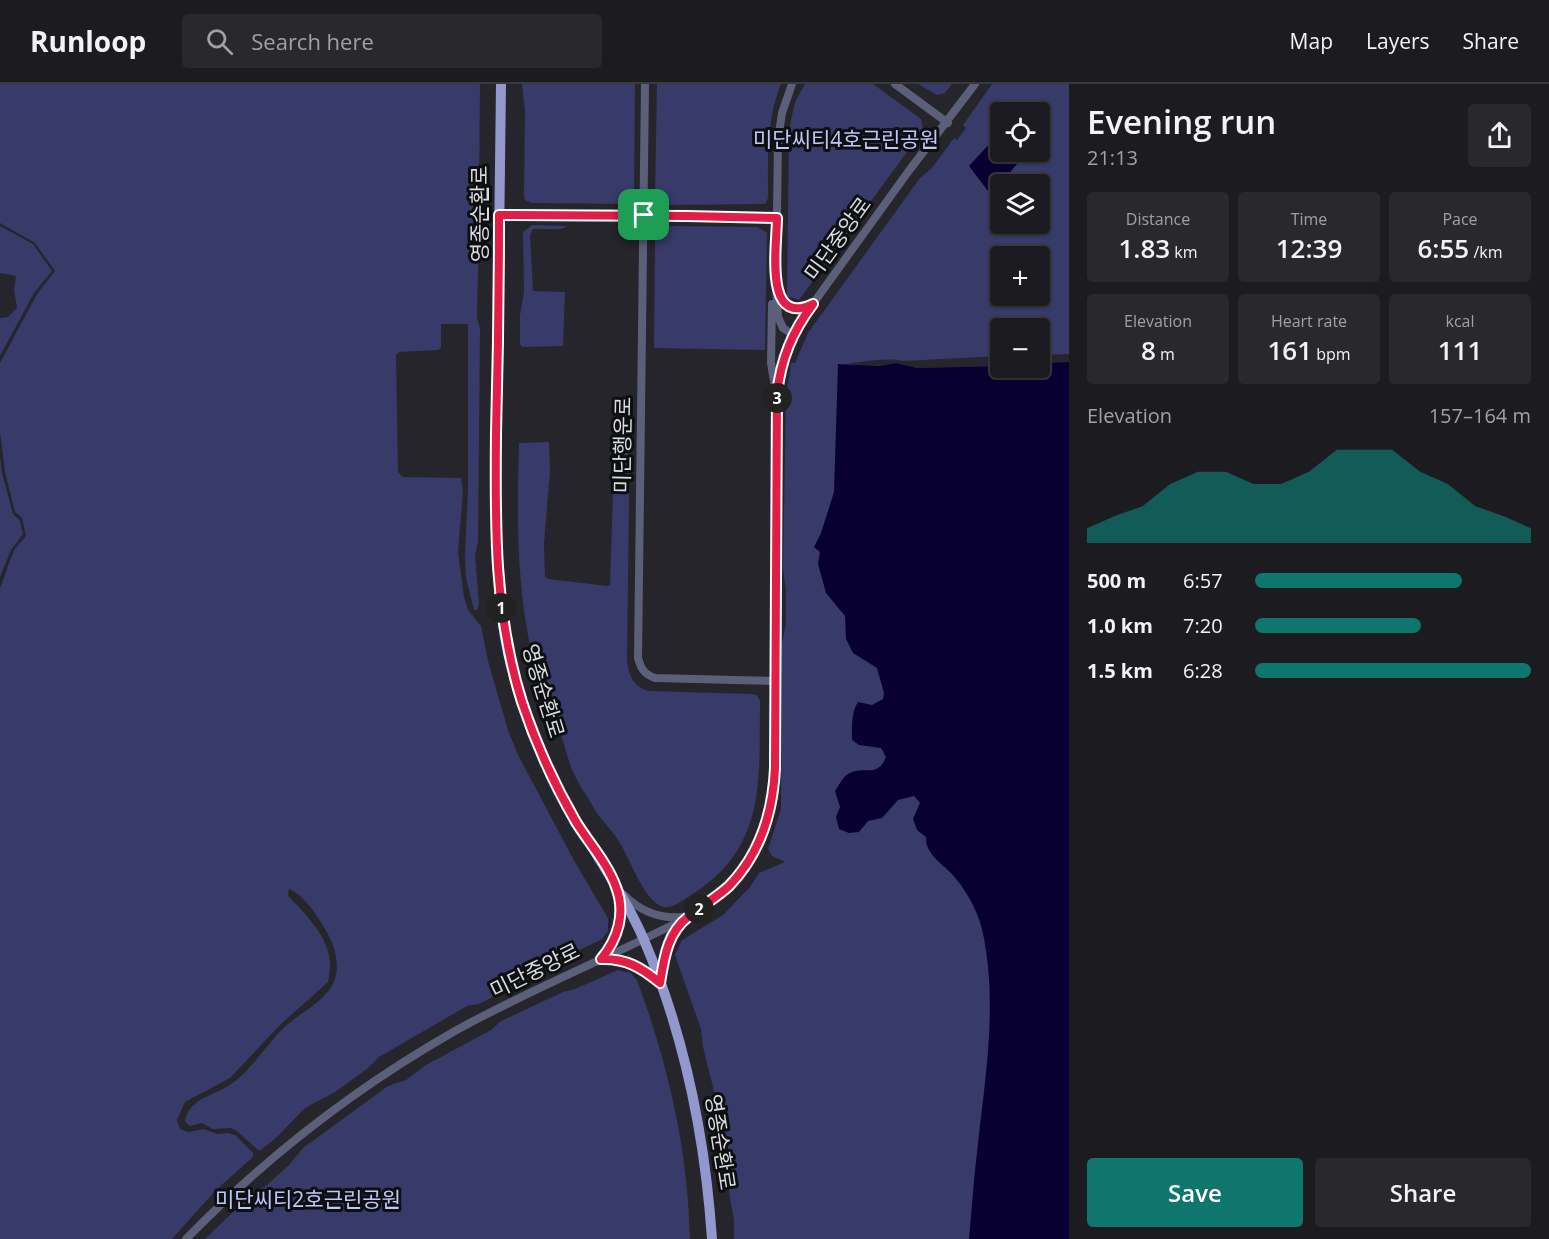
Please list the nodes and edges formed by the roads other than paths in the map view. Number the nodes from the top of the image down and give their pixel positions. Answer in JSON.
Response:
{"nodes":[{"id":1,"x":501,"y":84,"type":"edge"},
{"id":2,"x":645,"y":84,"type":"edge"},
{"id":3,"x":792,"y":84,"type":"edge"},
{"id":4,"x":895,"y":84,"type":"edge"},
{"id":5,"x":975,"y":84,"type":"edge"},
{"id":6,"x":948,"y":123,"type":"junction"},
{"id":7,"x":499,"y":215,"type":"junction"},
{"id":8,"x":644,"y":215,"type":"junction"},
{"id":9,"x":777,"y":218,"type":"junction"},
{"id":10,"x":776,"y":286,"type":"junction"},
{"id":11,"x":813,"y":304,"type":"junction"},
{"id":12,"x":793,"y":334,"type":"junction"},
{"id":13,"x":777,"y":394,"type":"junction"},
{"id":14,"x":775,"y":681,"type":"junction"},
{"id":15,"x":617,"y":888,"type":"junction"},
{"id":16,"x":688,"y":916,"type":"junction"},
{"id":17,"x":643,"y":939,"type":"junction"},
{"id":18,"x":601,"y":959,"type":"junction"},
{"id":19,"x":660,"y":983,"type":"junction"},
{"id":20,"x":186,"y":1239,"type":"edge"},
{"id":21,"x":712,"y":1239,"type":"edge"}],
"edges":[{"from":1,"to":7,"type":"main road","name":"영종순환로"},
{"from":2,"to":8,"type":"street","name":"미단행운로"},
{"from":3,"to":9,"type":"street"},
{"from":4,"to":6,"type":"street"},
{"from":5,"to":6,"type":"street","name":"미단중앙로"},
{"from":6,"to":11,"type":"street","name":"미단중앙로"},
{"from":7,"to":8,"type":"street"},
{"from":7,"to":15,"type":"main road","name":"영종순환로"},
{"from":8,"to":9,"type":"street"},
{"from":8,"to":14,"type":"street","name":"미단행운로"},
{"from":9,"to":10,"type":"street"},
{"from":10,"to":11,"type":"street"},
{"from":10,"to":12,"type":"street"},
{"from":10,"to":13,"type":"street"},
{"from":11,"to":12,"type":"street","name":"미단중앙로"},
{"from":12,"to":13,"type":"street","name":"미단중앙로"},
{"from":13,"to":14,"type":"street","name":"미단중앙로"},
{"from":14,"to":16,"type":"street","name":"미단중앙로"},
{"from":15,"to":16,"type":"street"},
{"from":15,"to":17,"type":"main road","name":"영종순환로"},
{"from":15,"to":18,"type":"street"},
{"from":16,"to":17,"type":"street","name":"미단중앙로"},
{"from":16,"to":19,"type":"street"},
{"from":17,"to":18,"type":"street","name":"미단중앙로"},
{"from":17,"to":19,"type":"main road","name":"영종순환로"},
{"from":18,"to":19,"type":"street"},
{"from":18,"to":20,"type":"street","name":"미단중앙로"},
{"from":19,"to":21,"type":"main road","name":"영종순환로"}]}
